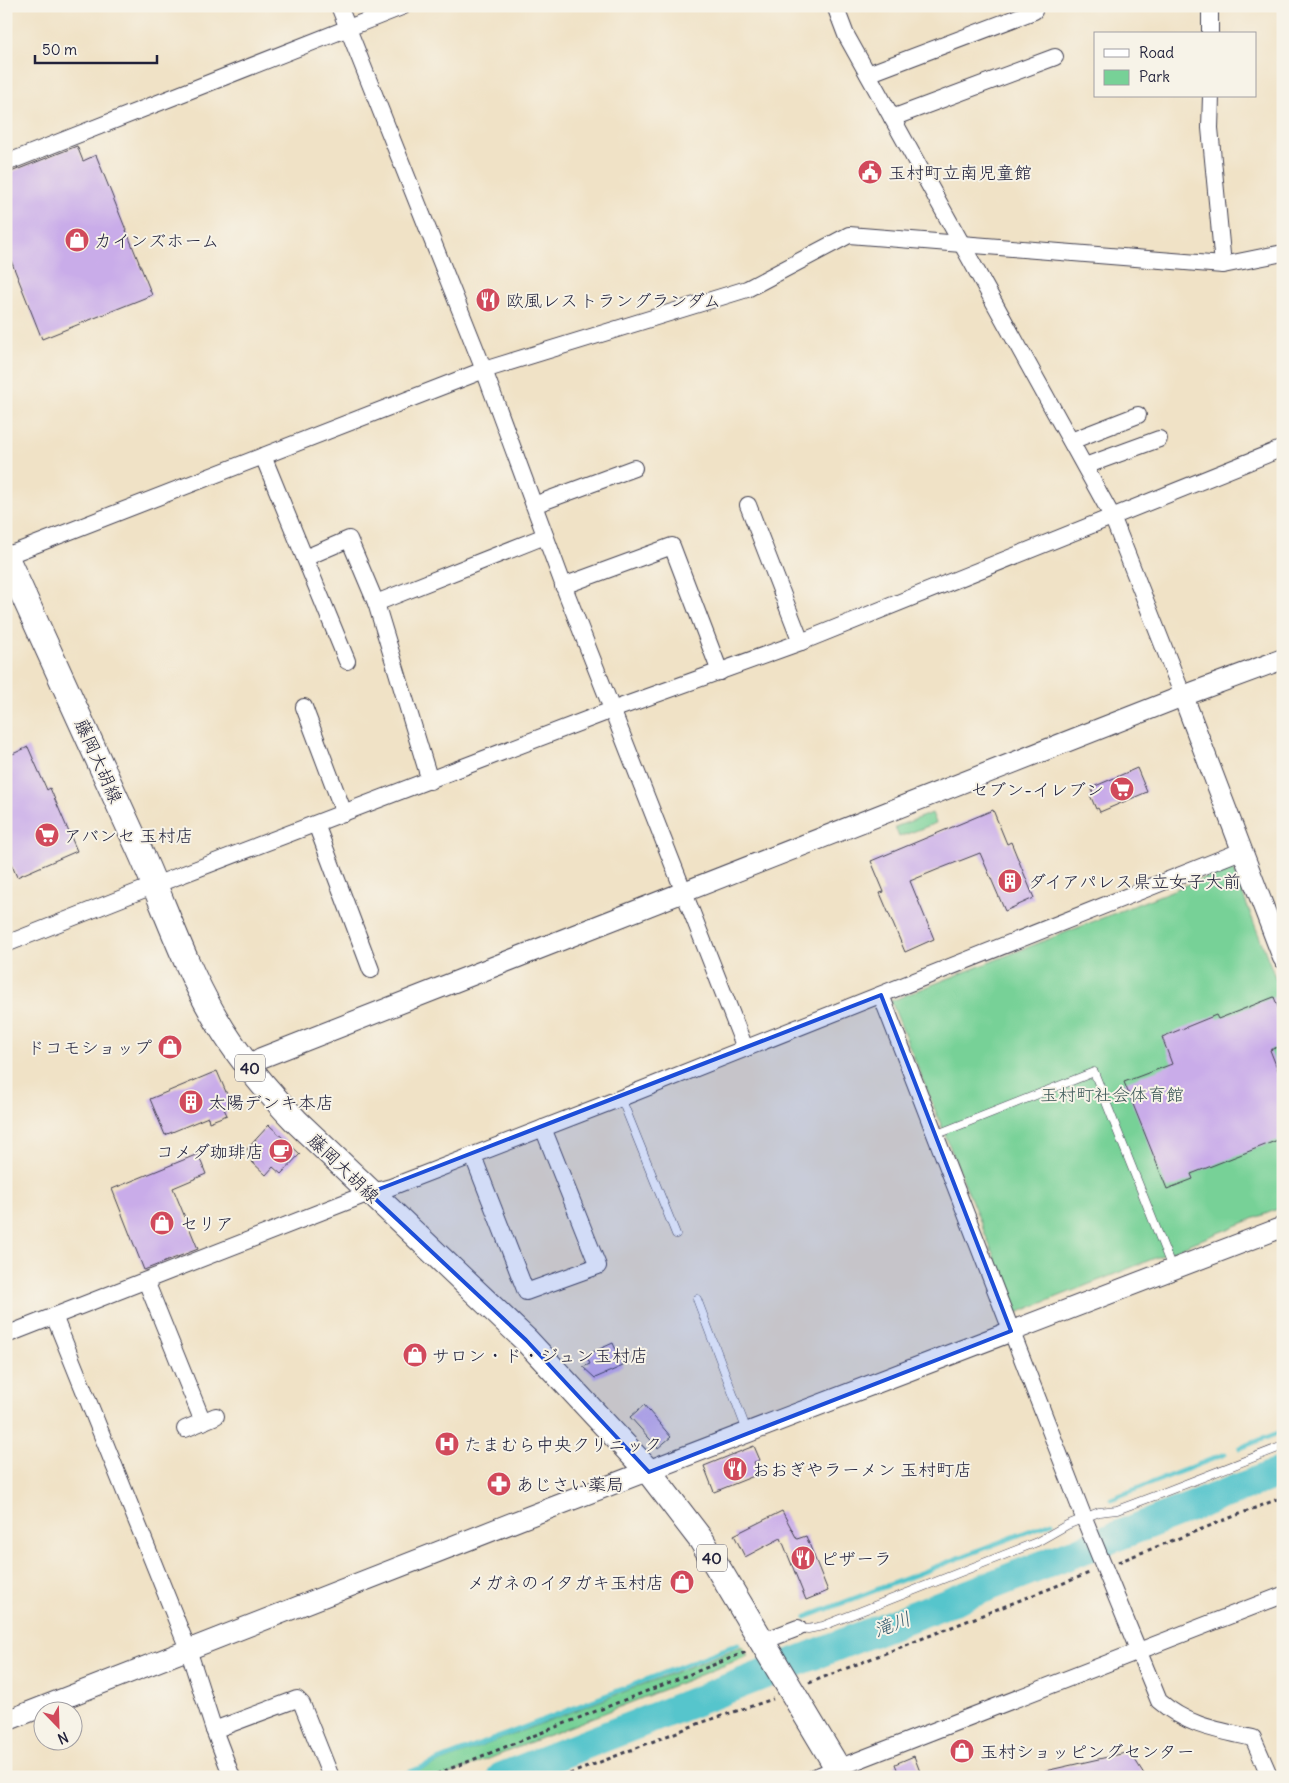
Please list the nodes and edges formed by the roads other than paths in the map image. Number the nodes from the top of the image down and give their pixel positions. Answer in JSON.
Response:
{"nodes":[{"id":1,"x":339,"y":6,"type":"edge"},
{"id":2,"x":404,"y":6,"type":"edge"},
{"id":3,"x":835,"y":6,"type":"edge"},
{"id":4,"x":1210,"y":6,"type":"edge"},
{"id":5,"x":1035,"y":14,"type":"edge"},
{"id":6,"x":348,"y":27,"type":"junction"},
{"id":7,"x":1210,"y":32,"type":"edge"},
{"id":8,"x":1055,"y":57,"type":"dead end"},
{"id":9,"x":868,"y":74,"type":"junction"},
{"id":10,"x":1211,"y":98,"type":"edge"},
{"id":11,"x":892,"y":118,"type":"junction"},
{"id":12,"x":6,"y":163,"type":"edge"},
{"id":13,"x":960,"y":243,"type":"junction"},
{"id":14,"x":1283,"y":253,"type":"edge"},
{"id":15,"x":1223,"y":264,"type":"junction"},
{"id":16,"x":484,"y":370,"type":"junction"},
{"id":17,"x":1138,"y":415,"type":"dead end"},
{"id":18,"x":1159,"y":439,"type":"dead end"},
{"id":19,"x":1071,"y":442,"type":"junction"},
{"id":20,"x":1283,"y":448,"type":"edge"},
{"id":21,"x":263,"y":456,"type":"junction"},
{"id":22,"x":1085,"y":466,"type":"junction"},
{"id":23,"x":634,"y":468,"type":"dead end"},
{"id":24,"x":748,"y":504,"type":"dead end"},
{"id":25,"x":534,"y":505,"type":"junction"},
{"id":26,"x":1112,"y":516,"type":"junction"},
{"id":27,"x":545,"y":536,"type":"junction"},
{"id":28,"x":6,"y":556,"type":"edge"},
{"id":29,"x":305,"y":558,"type":"junction"},
{"id":30,"x":564,"y":586,"type":"junction"},
{"id":31,"x":376,"y":603,"type":"junction"},
{"id":32,"x":801,"y":642,"type":"junction"},
{"id":33,"x":1283,"y":659,"type":"edge"},
{"id":34,"x":347,"y":662,"type":"dead end"},
{"id":35,"x":720,"y":672,"type":"junction"},
{"id":36,"x":1183,"y":696,"type":"junction"},
{"id":37,"x":304,"y":707,"type":"dead end"},
{"id":38,"x":612,"y":710,"type":"junction"},
{"id":39,"x":430,"y":781,"type":"junction"},
{"id":40,"x":344,"y":813,"type":"junction"},
{"id":41,"x":316,"y":824,"type":"junction"},
{"id":42,"x":1241,"y":851,"type":"junction"},
{"id":43,"x":155,"y":885,"type":"junction"},
{"id":44,"x":683,"y":892,"type":"junction"},
{"id":45,"x":6,"y":944,"type":"edge"},
{"id":46,"x":1283,"y":958,"type":"edge"},
{"id":47,"x":371,"y":970,"type":"dead end"},
{"id":48,"x":881,"y":995,"type":"junction"},
{"id":49,"x":745,"y":1048,"type":"junction"},
{"id":50,"x":248,"y":1066,"type":"junction"},
{"id":51,"x":621,"y":1098,"type":"junction"},
{"id":52,"x":543,"y":1128,"type":"junction"},
{"id":53,"x":935,"y":1135,"type":"junction"},
{"id":54,"x":473,"y":1156,"type":"junction"},
{"id":55,"x":369,"y":1193,"type":"junction"},
{"id":56,"x":1283,"y":1227,"type":"edge"},
{"id":57,"x":676,"y":1234,"type":"dead end"},
{"id":58,"x":1172,"y":1270,"type":"junction"},
{"id":59,"x":146,"y":1281,"type":"junction"},
{"id":60,"x":697,"y":1299,"type":"dead end"},
{"id":61,"x":54,"y":1316,"type":"junction"},
{"id":62,"x":1012,"y":1331,"type":"junction"},
{"id":63,"x":6,"y":1335,"type":"edge"},
{"id":64,"x":185,"y":1429,"type":"dead end"},
{"id":65,"x":748,"y":1434,"type":"junction"},
{"id":66,"x":1283,"y":1446,"type":"edge"},
{"id":67,"x":649,"y":1472,"type":"junction"},
{"id":68,"x":1086,"y":1522,"type":"junction"},
{"id":69,"x":1283,"y":1595,"type":"edge"},
{"id":70,"x":798,"y":1628,"type":"joint"},
{"id":71,"x":759,"y":1648,"type":"junction"},
{"id":72,"x":188,"y":1649,"type":"junction"},
{"id":73,"x":1138,"y":1652,"type":"junction"},
{"id":74,"x":6,"y":1721,"type":"edge"},
{"id":75,"x":214,"y":1730,"type":"junction"},
{"id":76,"x":840,"y":1772,"type":"edge"},
{"id":77,"x":232,"y":1777,"type":"edge"},
{"id":78,"x":331,"y":1777,"type":"edge"},
{"id":79,"x":815,"y":1777,"type":"edge"},
{"id":80,"x":1270,"y":1777,"type":"edge"}],
"edges":[{"from":1,"to":6,"type":"street"},
{"from":2,"to":6,"type":"street"},
{"from":3,"to":9,"type":"street"},
{"from":4,"to":7,"type":"street"},
{"from":5,"to":9,"type":"street"},
{"from":6,"to":12,"type":"street"},
{"from":6,"to":16,"type":"street"},
{"from":8,"to":11,"type":"street"},
{"from":9,"to":11,"type":"street"},
{"from":10,"to":15,"type":"street"},
{"from":11,"to":13,"type":"street"},
{"from":13,"to":15,"type":"street"},
{"from":13,"to":16,"type":"street"},
{"from":13,"to":19,"type":"street"},
{"from":14,"to":15,"type":"street"},
{"from":16,"to":21,"type":"street"},
{"from":16,"to":25,"type":"street"},
{"from":17,"to":19,"type":"street"},
{"from":18,"to":22,"type":"street"},
{"from":19,"to":22,"type":"street"},
{"from":20,"to":26,"type":"street"},
{"from":21,"to":28,"type":"street"},
{"from":21,"to":29,"type":"street"},
{"from":22,"to":26,"type":"street"},
{"from":23,"to":25,"type":"street"},
{"from":24,"to":32,"type":"street"},
{"from":25,"to":27,"type":"street"},
{"from":26,"to":32,"type":"street"},
{"from":26,"to":36,"type":"street"},
{"from":27,"to":30,"type":"street"},
{"from":27,"to":31,"type":"street"},
{"from":28,"to":43,"type":"main road","name":"藤岡大胡線","number":"40"},
{"from":29,"to":31,"type":"street"},
{"from":29,"to":34,"type":"street"},
{"from":30,"to":35,"type":"street"},
{"from":30,"to":38,"type":"street"},
{"from":31,"to":39,"type":"street"},
{"from":32,"to":35,"type":"street"},
{"from":33,"to":36,"type":"street"},
{"from":35,"to":38,"type":"street"},
{"from":36,"to":42,"type":"street"},
{"from":36,"to":44,"type":"street"},
{"from":37,"to":40,"type":"street"},
{"from":38,"to":39,"type":"street"},
{"from":38,"to":44,"type":"street"},
{"from":39,"to":40,"type":"street"},
{"from":40,"to":41,"type":"street"},
{"from":41,"to":43,"type":"street"},
{"from":41,"to":47,"type":"street"},
{"from":42,"to":46,"type":"street"},
{"from":42,"to":48,"type":"street"},
{"from":43,"to":45,"type":"street"},
{"from":43,"to":50,"type":"main road","name":"藤岡大胡線","number":"40"},
{"from":44,"to":49,"type":"street"},
{"from":44,"to":50,"type":"street"},
{"from":48,"to":49,"type":"street"},
{"from":48,"to":53,"type":"street"},
{"from":49,"to":51,"type":"street"},
{"from":50,"to":55,"type":"main road","name":"藤岡大胡線","number":"40"},
{"from":51,"to":52,"type":"street"},
{"from":51,"to":57,"type":"lane"},
{"from":52,"to":54,"type":"street"},
{"from":52,"to":54,"type":"street"},
{"from":53,"to":58,"type":"lane"},
{"from":53,"to":62,"type":"street"},
{"from":54,"to":55,"type":"street"},
{"from":55,"to":59,"type":"street"},
{"from":55,"to":67,"type":"main road","name":"藤岡大胡線","number":"40"},
{"from":56,"to":58,"type":"street"},
{"from":58,"to":62,"type":"street"},
{"from":59,"to":61,"type":"street"},
{"from":59,"to":64,"type":"street"},
{"from":60,"to":65,"type":"lane"},
{"from":61,"to":63,"type":"street"},
{"from":61,"to":72,"type":"street"},
{"from":62,"to":65,"type":"street"},
{"from":62,"to":68,"type":"street"},
{"from":65,"to":67,"type":"street"},
{"from":66,"to":68,"type":"lane"},
{"from":67,"to":71,"type":"main road","name":"藤岡大胡線","number":"40"},
{"from":67,"to":72,"type":"street"},
{"from":68,"to":70,"type":"lane"},
{"from":68,"to":73,"type":"street"},
{"from":69,"to":73,"type":"street"},
{"from":70,"to":71,"type":"street"},
{"from":71,"to":76,"type":"main road","number":"40"},
{"from":72,"to":74,"type":"street"},
{"from":72,"to":75,"type":"street"},
{"from":73,"to":76,"type":"street"},
{"from":73,"to":80,"type":"street"},
{"from":75,"to":77,"type":"street"},
{"from":75,"to":78,"type":"street"},
{"from":76,"to":79,"type":"street"}]}
